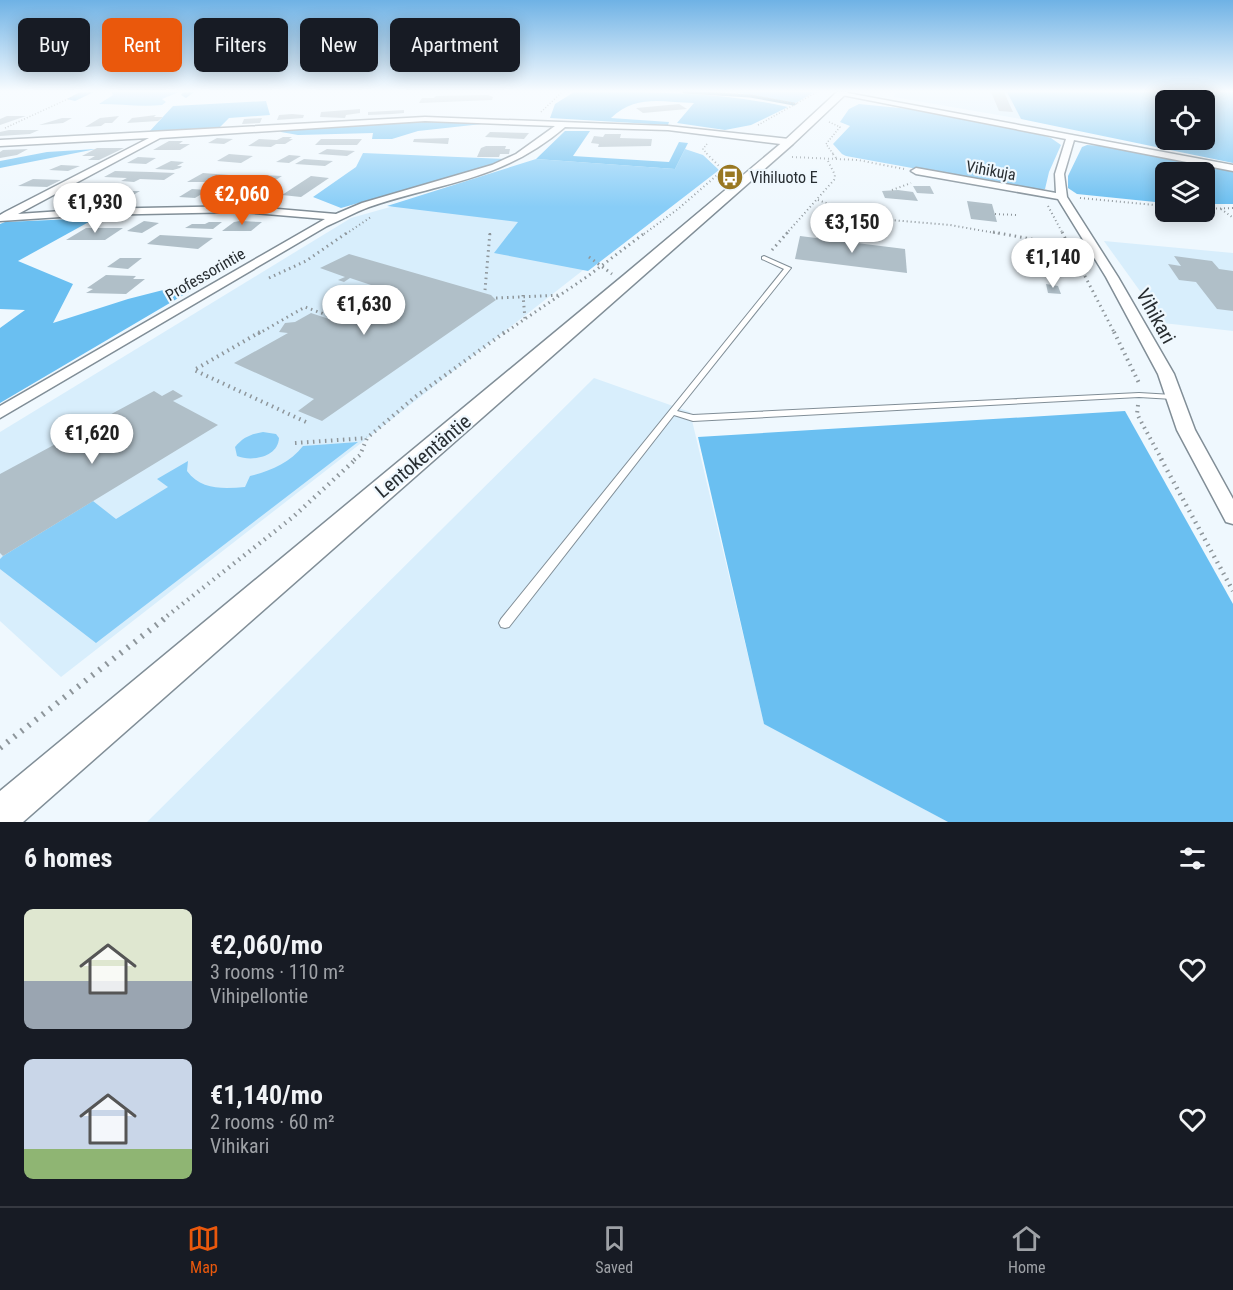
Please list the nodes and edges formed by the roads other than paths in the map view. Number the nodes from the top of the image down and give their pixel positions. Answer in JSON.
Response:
{"nodes":[{"id":1,"x":219,"y":130,"type":"edge"},
{"id":2,"x":555,"y":130,"type":"edge"},
{"id":3,"x":690,"y":130,"type":"edge"},
{"id":4,"x":798,"y":130,"type":"edge"},
{"id":5,"x":1040,"y":130,"type":"edge"},
{"id":6,"x":162,"y":134,"type":"junction"},
{"id":7,"x":1071,"y":136,"type":"junction"},
{"id":8,"x":0,"y":143,"type":"edge"},
{"id":9,"x":790,"y":149,"type":"junction"},
{"id":10,"x":1233,"y":168,"type":"edge"},
{"id":11,"x":917,"y":176,"type":"road end"},
{"id":12,"x":1062,"y":196,"type":"junction"},
{"id":13,"x":338,"y":217,"type":"junction"},
{"id":14,"x":1,"y":218,"type":"edge"},
{"id":15,"x":764,"y":258,"type":"road end"},
{"id":16,"x":1173,"y":397,"type":"junction"},
{"id":17,"x":672,"y":412,"type":"junction"},
{"id":18,"x":0,"y":413,"type":"edge"},
{"id":19,"x":1233,"y":517,"type":"edge"},
{"id":20,"x":505,"y":623,"type":"dead end"},
{"id":21,"x":0,"y":816,"type":"edge"}],
"edges":[{"from":1,"to":6,"type":"street"},
{"from":2,"to":13,"type":"street","name":"Professorintie"},
{"from":3,"to":9,"type":"street"},
{"from":4,"to":9,"type":"main road","name":"Lentokentäntie"},
{"from":5,"to":7,"type":"street"},
{"from":6,"to":8,"type":"street"},
{"from":6,"to":14,"type":"street"},
{"from":7,"to":10,"type":"street"},
{"from":7,"to":12,"type":"street"},
{"from":9,"to":21,"type":"main road","name":"Lentokentäntie"},
{"from":11,"to":12,"type":"street","name":"Vihikuja"},
{"from":12,"to":16,"type":"street","name":"Vihikari"},
{"from":13,"to":14,"type":"street"},
{"from":13,"to":18,"type":"street","name":"Professorintie"},
{"from":15,"to":17,"type":"lane"},
{"from":16,"to":17,"type":"lane"},
{"from":16,"to":19,"type":"street","name":"Vihikari"},
{"from":17,"to":20,"type":"lane"}]}
